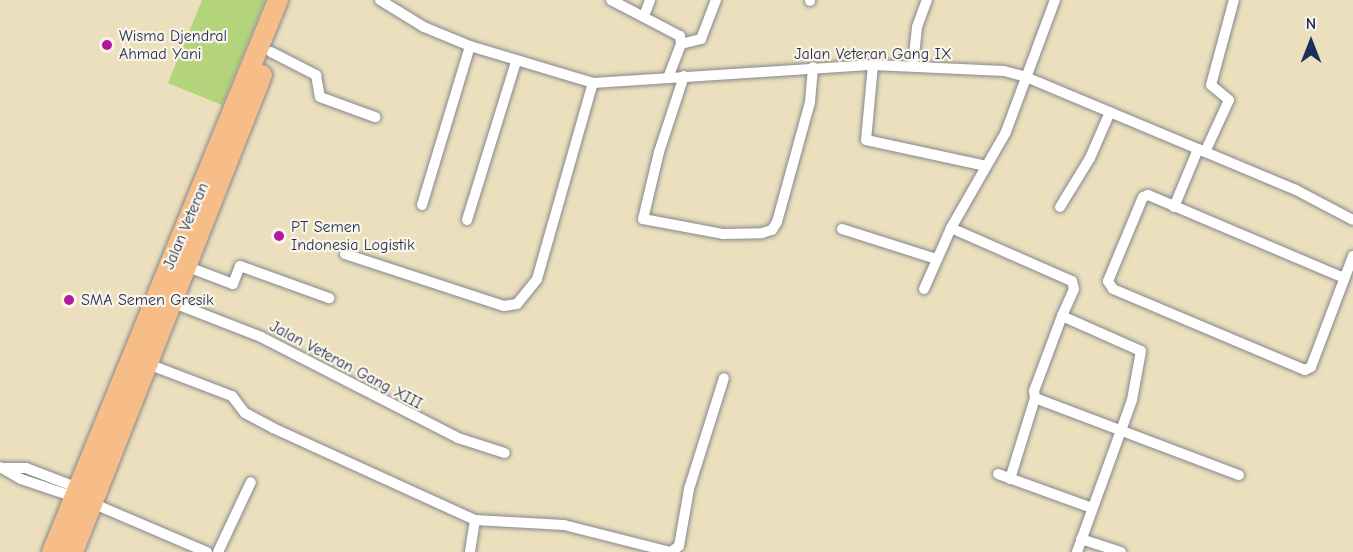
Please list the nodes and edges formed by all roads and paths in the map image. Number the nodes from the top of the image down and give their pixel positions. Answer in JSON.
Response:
{"nodes":[{"id":1,"x":279,"y":0,"type":"edge"},
{"id":2,"x":293,"y":0,"type":"edge"},
{"id":3,"x":380,"y":0,"type":"edge"},
{"id":4,"x":611,"y":0,"type":"edge"},
{"id":5,"x":650,"y":0,"type":"edge"},
{"id":6,"x":716,"y":0,"type":"edge"},
{"id":7,"x":927,"y":0,"type":"edge"},
{"id":8,"x":1054,"y":0,"type":"edge"},
{"id":9,"x":1234,"y":0,"type":"edge"},
{"id":10,"x":644,"y":16,"type":"junction"},
{"id":11,"x":681,"y":44,"type":"junction"},
{"id":12,"x":470,"y":46,"type":"junction"},
{"id":13,"x":271,"y":52,"type":"junction"},
{"id":14,"x":516,"y":62,"type":"junction"},
{"id":15,"x":873,"y":65,"type":"junction"},
{"id":16,"x":913,"y":65,"type":"junction"},
{"id":17,"x":813,"y":67,"type":"junction"},
{"id":18,"x":684,"y":76,"type":"junction"},
{"id":19,"x":1026,"y":77,"type":"junction"},
{"id":20,"x":668,"y":78,"type":"junction"},
{"id":21,"x":594,"y":82,"type":"junction"},
{"id":22,"x":1110,"y":112,"type":"junction"},
{"id":23,"x":375,"y":117,"type":"dead end"},
{"id":24,"x":1202,"y":151,"type":"junction"},
{"id":25,"x":986,"y":166,"type":"junction"},
{"id":26,"x":422,"y":205,"type":"dead end"},
{"id":27,"x":1060,"y":207,"type":"dead end"},
{"id":28,"x":1174,"y":207,"type":"junction"},
{"id":29,"x":467,"y":220,"type":"dead end"},
{"id":30,"x":1353,"y":220,"type":"edge"},
{"id":31,"x":951,"y":228,"type":"junction"},
{"id":32,"x":842,"y":229,"type":"dead end"},
{"id":33,"x":345,"y":254,"type":"dead end"},
{"id":34,"x":1353,"y":256,"type":"edge"},
{"id":35,"x":936,"y":259,"type":"junction"},
{"id":36,"x":188,"y":267,"type":"junction"},
{"id":37,"x":1344,"y":278,"type":"junction"},
{"id":38,"x":924,"y":289,"type":"dead end"},
{"id":39,"x":329,"y":298,"type":"dead end"},
{"id":40,"x":174,"y":303,"type":"junction"},
{"id":41,"x":1062,"y":316,"type":"junction"},
{"id":42,"x":148,"y":364,"type":"junction"},
{"id":43,"x":724,"y":378,"type":"dead end"},
{"id":44,"x":1035,"y":398,"type":"junction"},
{"id":45,"x":1120,"y":432,"type":"junction"},
{"id":46,"x":505,"y":453,"type":"dead end"},
{"id":47,"x":2,"y":468,"type":"edge"},
{"id":48,"x":998,"y":474,"type":"dead end"},
{"id":49,"x":1239,"y":476,"type":"dead end"},
{"id":50,"x":1011,"y":479,"type":"junction"},
{"id":51,"x":251,"y":482,"type":"dead end"},
{"id":52,"x":84,"y":496,"type":"junction"},
{"id":53,"x":1092,"y":508,"type":"junction"},
{"id":54,"x":475,"y":520,"type":"junction"},
{"id":55,"x":1081,"y":539,"type":"junction"},
{"id":56,"x":52,"y":552,"type":"edge"},
{"id":57,"x":73,"y":552,"type":"edge"},
{"id":58,"x":207,"y":552,"type":"edge"},
{"id":59,"x":218,"y":552,"type":"edge"},
{"id":60,"x":470,"y":552,"type":"edge"},
{"id":61,"x":671,"y":552,"type":"edge"},
{"id":62,"x":1077,"y":552,"type":"edge"},
{"id":63,"x":1121,"y":552,"type":"edge"}],
"edges":[{"from":1,"to":52,"type":"highway","name":"Jalan Veteran"},
{"from":2,"to":13,"type":"highway","name":"Jalan Veteran"},
{"from":3,"to":12,"type":"street","name":"Jalan Veteran Gang IX"},
{"from":4,"to":10,"type":"street"},
{"from":5,"to":10,"type":"street"},
{"from":6,"to":11,"type":"street"},
{"from":7,"to":16,"type":"street"},
{"from":8,"to":19,"type":"street"},
{"from":9,"to":24,"type":"street"},
{"from":10,"to":11,"type":"street"},
{"from":11,"to":20,"type":"street"},
{"from":12,"to":14,"type":"street","name":"Jalan Veteran Gang IX"},
{"from":12,"to":26,"type":"street"},
{"from":13,"to":23,"type":"street"},
{"from":13,"to":36,"type":"highway","name":"Jalan Veteran"},
{"from":14,"to":21,"type":"street","name":"Jalan Veteran Gang IX"},
{"from":14,"to":29,"type":"street"},
{"from":15,"to":16,"type":"street","name":"Jalan Veteran Gang IX"},
{"from":15,"to":17,"type":"street","name":"Jalan Veteran Gang IX"},
{"from":15,"to":25,"type":"street"},
{"from":16,"to":19,"type":"street","name":"Jalan Veteran Gang IX"},
{"from":17,"to":18,"type":"street","name":"Jalan Veteran Gang IX"},
{"from":17,"to":18,"type":"street"},
{"from":18,"to":20,"type":"street","name":"Jalan Veteran Gang IX"},
{"from":19,"to":22,"type":"street","name":"Jalan Veteran Gang IX"},
{"from":19,"to":25,"type":"street"},
{"from":20,"to":21,"type":"street","name":"Jalan Veteran Gang IX"},
{"from":21,"to":33,"type":"street"},
{"from":22,"to":24,"type":"street","name":"Jalan Veteran Gang IX"},
{"from":22,"to":27,"type":"street"},
{"from":24,"to":28,"type":"street"},
{"from":24,"to":30,"type":"street","name":"Jalan Veteran Gang IX"},
{"from":25,"to":31,"type":"street"},
{"from":28,"to":37,"type":"street"},
{"from":28,"to":37,"type":"street"},
{"from":31,"to":35,"type":"street"},
{"from":31,"to":41,"type":"street"},
{"from":32,"to":35,"type":"street"},
{"from":34,"to":37,"type":"street"},
{"from":35,"to":38,"type":"street"},
{"from":36,"to":39,"type":"street"},
{"from":36,"to":40,"type":"highway","name":"Jalan Veteran"},
{"from":40,"to":42,"type":"highway","name":"Jalan Veteran"},
{"from":40,"to":46,"type":"street","name":"Jalan Veteran Gang XIII"},
{"from":41,"to":44,"type":"street"},
{"from":41,"to":45,"type":"street"},
{"from":42,"to":52,"type":"highway","name":"Jalan Veteran"},
{"from":42,"to":54,"type":"street"},
{"from":43,"to":61,"type":"street"},
{"from":44,"to":45,"type":"street"},
{"from":44,"to":50,"type":"street"},
{"from":45,"to":49,"type":"street"},
{"from":45,"to":53,"type":"street"},
{"from":47,"to":52,"type":"street"},
{"from":48,"to":50,"type":"street"},
{"from":50,"to":53,"type":"street"},
{"from":51,"to":59,"type":"street"},
{"from":52,"to":56,"type":"highway","name":"Jalan Veteran"},
{"from":52,"to":57,"type":"highway","name":"Jalan Veteran"},
{"from":52,"to":58,"type":"street"},
{"from":53,"to":55,"type":"street"},
{"from":54,"to":60,"type":"street"},
{"from":54,"to":61,"type":"street"},
{"from":55,"to":62,"type":"street"},
{"from":55,"to":63,"type":"street"}]}
